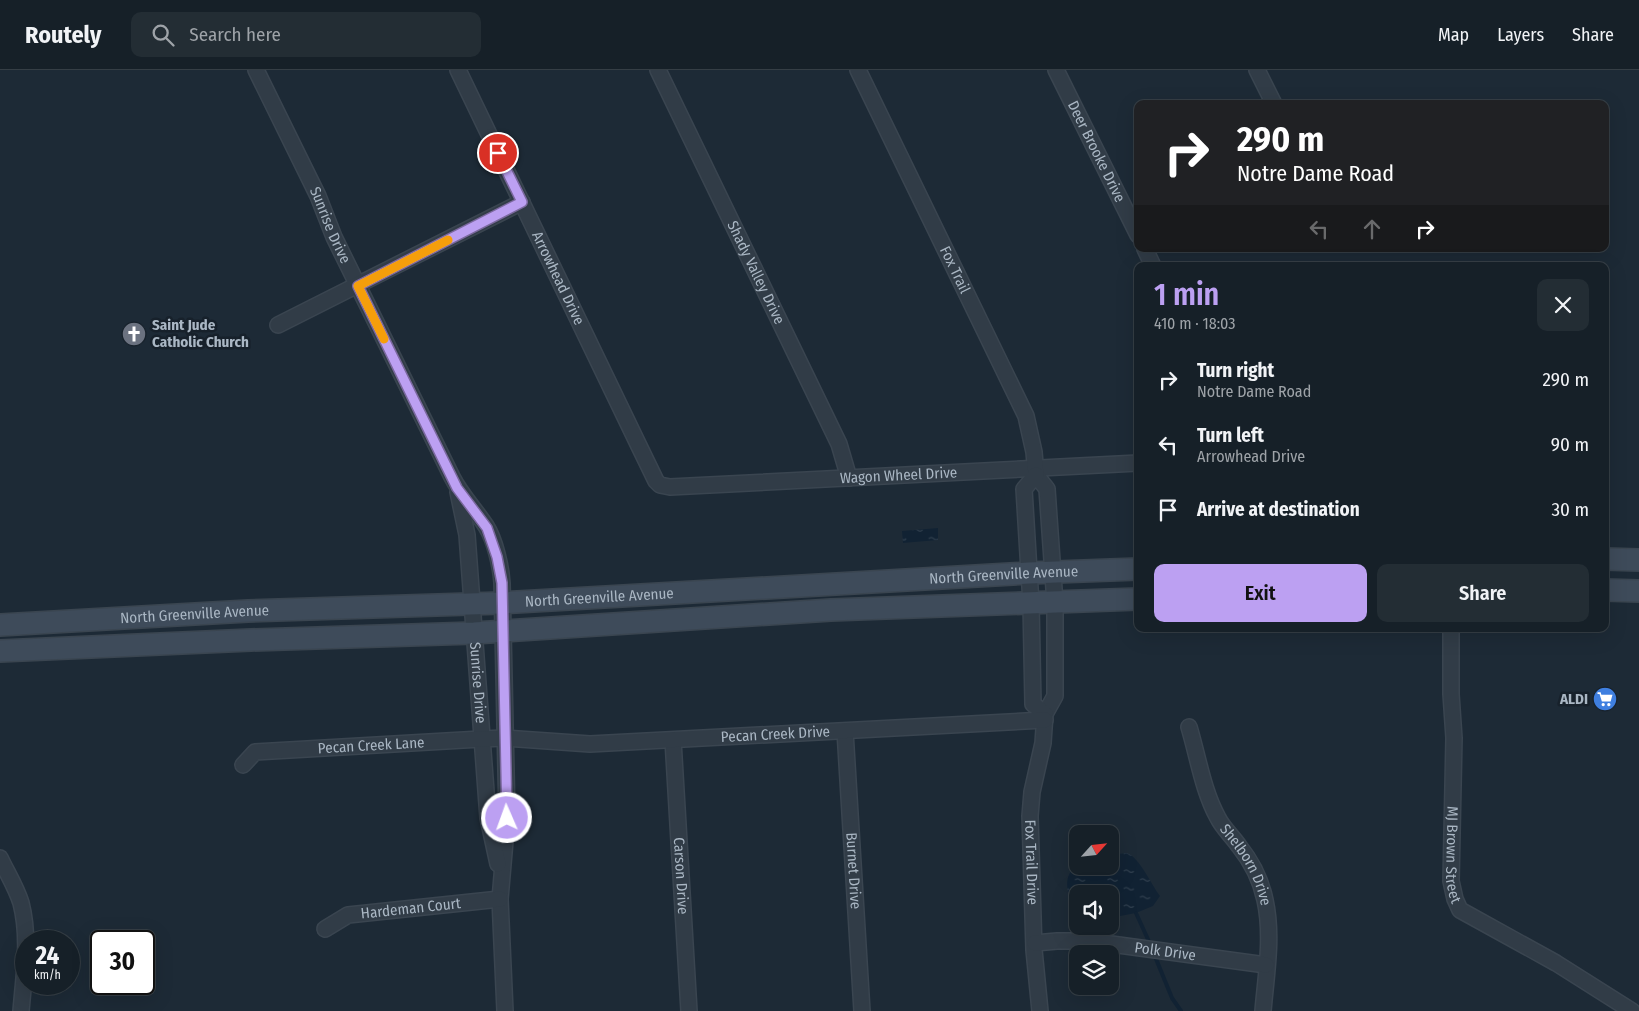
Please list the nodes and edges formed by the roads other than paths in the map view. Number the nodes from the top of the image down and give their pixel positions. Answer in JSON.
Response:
{"nodes":[{"id":1,"x":256,"y":70,"type":"edge"},
{"id":2,"x":458,"y":70,"type":"edge"},
{"id":3,"x":658,"y":70,"type":"edge"},
{"id":4,"x":858,"y":70,"type":"edge"},
{"id":5,"x":1056,"y":70,"type":"edge"},
{"id":6,"x":1257,"y":70,"type":"edge"},
{"id":7,"x":1272,"y":100,"type":"edge"},
{"id":8,"x":522,"y":202,"type":"junction"},
{"id":9,"x":1134,"y":226,"type":"edge"},
{"id":10,"x":358,"y":286,"type":"junction"},
{"id":11,"x":278,"y":326,"type":"dead end"},
{"id":12,"x":1134,"y":463,"type":"edge"},
{"id":13,"x":1036,"y":472,"type":"junction"},
{"id":14,"x":849,"y":478,"type":"junction"},
{"id":15,"x":660,"y":485,"type":"joint"},
{"id":16,"x":457,"y":488,"type":"junction"},
{"id":17,"x":1609,"y":559,"type":"edge"},
{"id":18,"x":1639,"y":560,"type":"edge"},
{"id":19,"x":1134,"y":569,"type":"edge"},
{"id":20,"x":1053,"y":572,"type":"junction"},
{"id":21,"x":1030,"y":573,"type":"junction"},
{"id":22,"x":1609,"y":590,"type":"edge"},
{"id":23,"x":1639,"y":591,"type":"edge"},
{"id":24,"x":1134,"y":599,"type":"edge"},
{"id":25,"x":501,"y":603,"type":"junction"},
{"id":26,"x":1055,"y":603,"type":"junction"},
{"id":27,"x":471,"y":604,"type":"junction"},
{"id":28,"x":1031,"y":604,"type":"junction"},
{"id":29,"x":248,"y":611,"type":"junction"},
{"id":30,"x":0,"y":625,"type":"edge"},
{"id":31,"x":502,"y":632,"type":"junction"},
{"id":32,"x":1451,"y":632,"type":"edge"},
{"id":33,"x":474,"y":633,"type":"junction"},
{"id":34,"x":251,"y":640,"type":"junction"},
{"id":35,"x":0,"y":651,"type":"edge"},
{"id":36,"x":1045,"y":717,"type":"junction"},
{"id":37,"x":1189,"y":727,"type":"dead end"},
{"id":38,"x":845,"y":731,"type":"junction"},
{"id":39,"x":505,"y":738,"type":"junction"},
{"id":40,"x":481,"y":739,"type":"junction"},
{"id":41,"x":674,"y":740,"type":"junction"},
{"id":42,"x":243,"y":765,"type":"dead end"},
{"id":43,"x":0,"y":858,"type":"edge"},
{"id":44,"x":501,"y":877,"type":"junction"},
{"id":45,"x":500,"y":899,"type":"junction"},
{"id":46,"x":325,"y":930,"type":"dead end"},
{"id":47,"x":1035,"y":943,"type":"junction"},
{"id":48,"x":1266,"y":965,"type":"junction"},
{"id":49,"x":21,"y":1011,"type":"edge"},
{"id":50,"x":505,"y":1011,"type":"edge"},
{"id":51,"x":689,"y":1011,"type":"edge"},
{"id":52,"x":862,"y":1011,"type":"edge"},
{"id":53,"x":1040,"y":1011,"type":"edge"},
{"id":54,"x":1264,"y":1011,"type":"edge"},
{"id":55,"x":1632,"y":1011,"type":"edge"}],
"edges":[{"from":1,"to":10,"type":"street","name":"Sunrise Drive"},
{"from":2,"to":8,"type":"street","name":"Arrowhead Drive"},
{"from":3,"to":14,"type":"street","name":"Shady Valley Drive"},
{"from":4,"to":13,"type":"street","name":"Fox Trail"},
{"from":5,"to":9,"type":"street","name":"Deer Brooke Drive"},
{"from":6,"to":7,"type":"street"},
{"from":8,"to":10,"type":"street"},
{"from":8,"to":15,"type":"street","name":"Arrowhead Drive"},
{"from":10,"to":11,"type":"street"},
{"from":10,"to":16,"type":"street","name":"Sunrise Drive"},
{"from":12,"to":13,"type":"street","name":"Wagon Wheel Drive"},
{"from":13,"to":14,"type":"street","name":"Wagon Wheel Drive"},
{"from":13,"to":20,"type":"street","name":"Fox Trail"},
{"from":13,"to":21,"type":"street"},
{"from":14,"to":15,"type":"street","name":"Wagon Wheel Drive"},
{"from":16,"to":25,"type":"street","name":"Sunrise Drive"},
{"from":16,"to":27,"type":"street","name":"Sunrise Drive"},
{"from":17,"to":18,"type":"main road"},
{"from":19,"to":20,"type":"main road","name":"North Greenville Avenue"},
{"from":20,"to":21,"type":"main road","name":"North Greenville Avenue"},
{"from":20,"to":26,"type":"street","name":"Fox Trail Drive"},
{"from":21,"to":25,"type":"main road","name":"North Greenville Avenue"},
{"from":21,"to":28,"type":"street"},
{"from":22,"to":23,"type":"main road"},
{"from":24,"to":26,"type":"main road","name":"North Greenville Avenue"},
{"from":25,"to":27,"type":"main road","name":"North Greenville Avenue"},
{"from":25,"to":31,"type":"street","name":"Sunrise Drive"},
{"from":26,"to":28,"type":"main road","name":"North Greenville Avenue"},
{"from":26,"to":36,"type":"street","name":"Fox Trail Drive"},
{"from":27,"to":29,"type":"main road","name":"North Greenville Avenue"},
{"from":27,"to":33,"type":"street","name":"Sunrise Drive"},
{"from":28,"to":31,"type":"main road","name":"North Greenville Avenue"},
{"from":28,"to":36,"type":"street"},
{"from":29,"to":30,"type":"main road","name":"North Greenville Avenue"},
{"from":29,"to":34,"type":"main road"},
{"from":31,"to":33,"type":"main road","name":"North Greenville Avenue"},
{"from":31,"to":39,"type":"street","name":"Sunrise Drive"},
{"from":32,"to":55,"type":"street","name":"MJ Brown Street"},
{"from":33,"to":34,"type":"main road","name":"North Greenville Avenue"},
{"from":33,"to":40,"type":"street","name":"Sunrise Drive"},
{"from":34,"to":35,"type":"main road","name":"North Greenville Avenue"},
{"from":36,"to":38,"type":"street","name":"Pecan Creek Drive"},
{"from":36,"to":47,"type":"street","name":"Fox Trail Drive"},
{"from":37,"to":48,"type":"street","name":"Shelborn Drive"},
{"from":38,"to":41,"type":"street","name":"Pecan Creek Drive"},
{"from":38,"to":52,"type":"street","name":"Burnet Drive"},
{"from":39,"to":40,"type":"street","name":"Pecan Creek Lane"},
{"from":39,"to":41,"type":"street","name":"Pecan Creek Drive"},
{"from":39,"to":44,"type":"street","name":"Sunrise Drive"},
{"from":40,"to":42,"type":"street","name":"Pecan Creek Lane"},
{"from":40,"to":44,"type":"street","name":"Sunrise Drive"},
{"from":41,"to":51,"type":"street","name":"Carson Drive"},
{"from":43,"to":49,"type":"street"},
{"from":44,"to":45,"type":"street","name":"Sunrise Drive"},
{"from":45,"to":46,"type":"street","name":"Hardeman Court"},
{"from":45,"to":50,"type":"street","name":"Sunrise Drive"},
{"from":47,"to":48,"type":"street","name":"Polk Drive"},
{"from":47,"to":53,"type":"street","name":"Fox Trail Drive"},
{"from":48,"to":54,"type":"street","name":"Shelborn Drive"}]}
